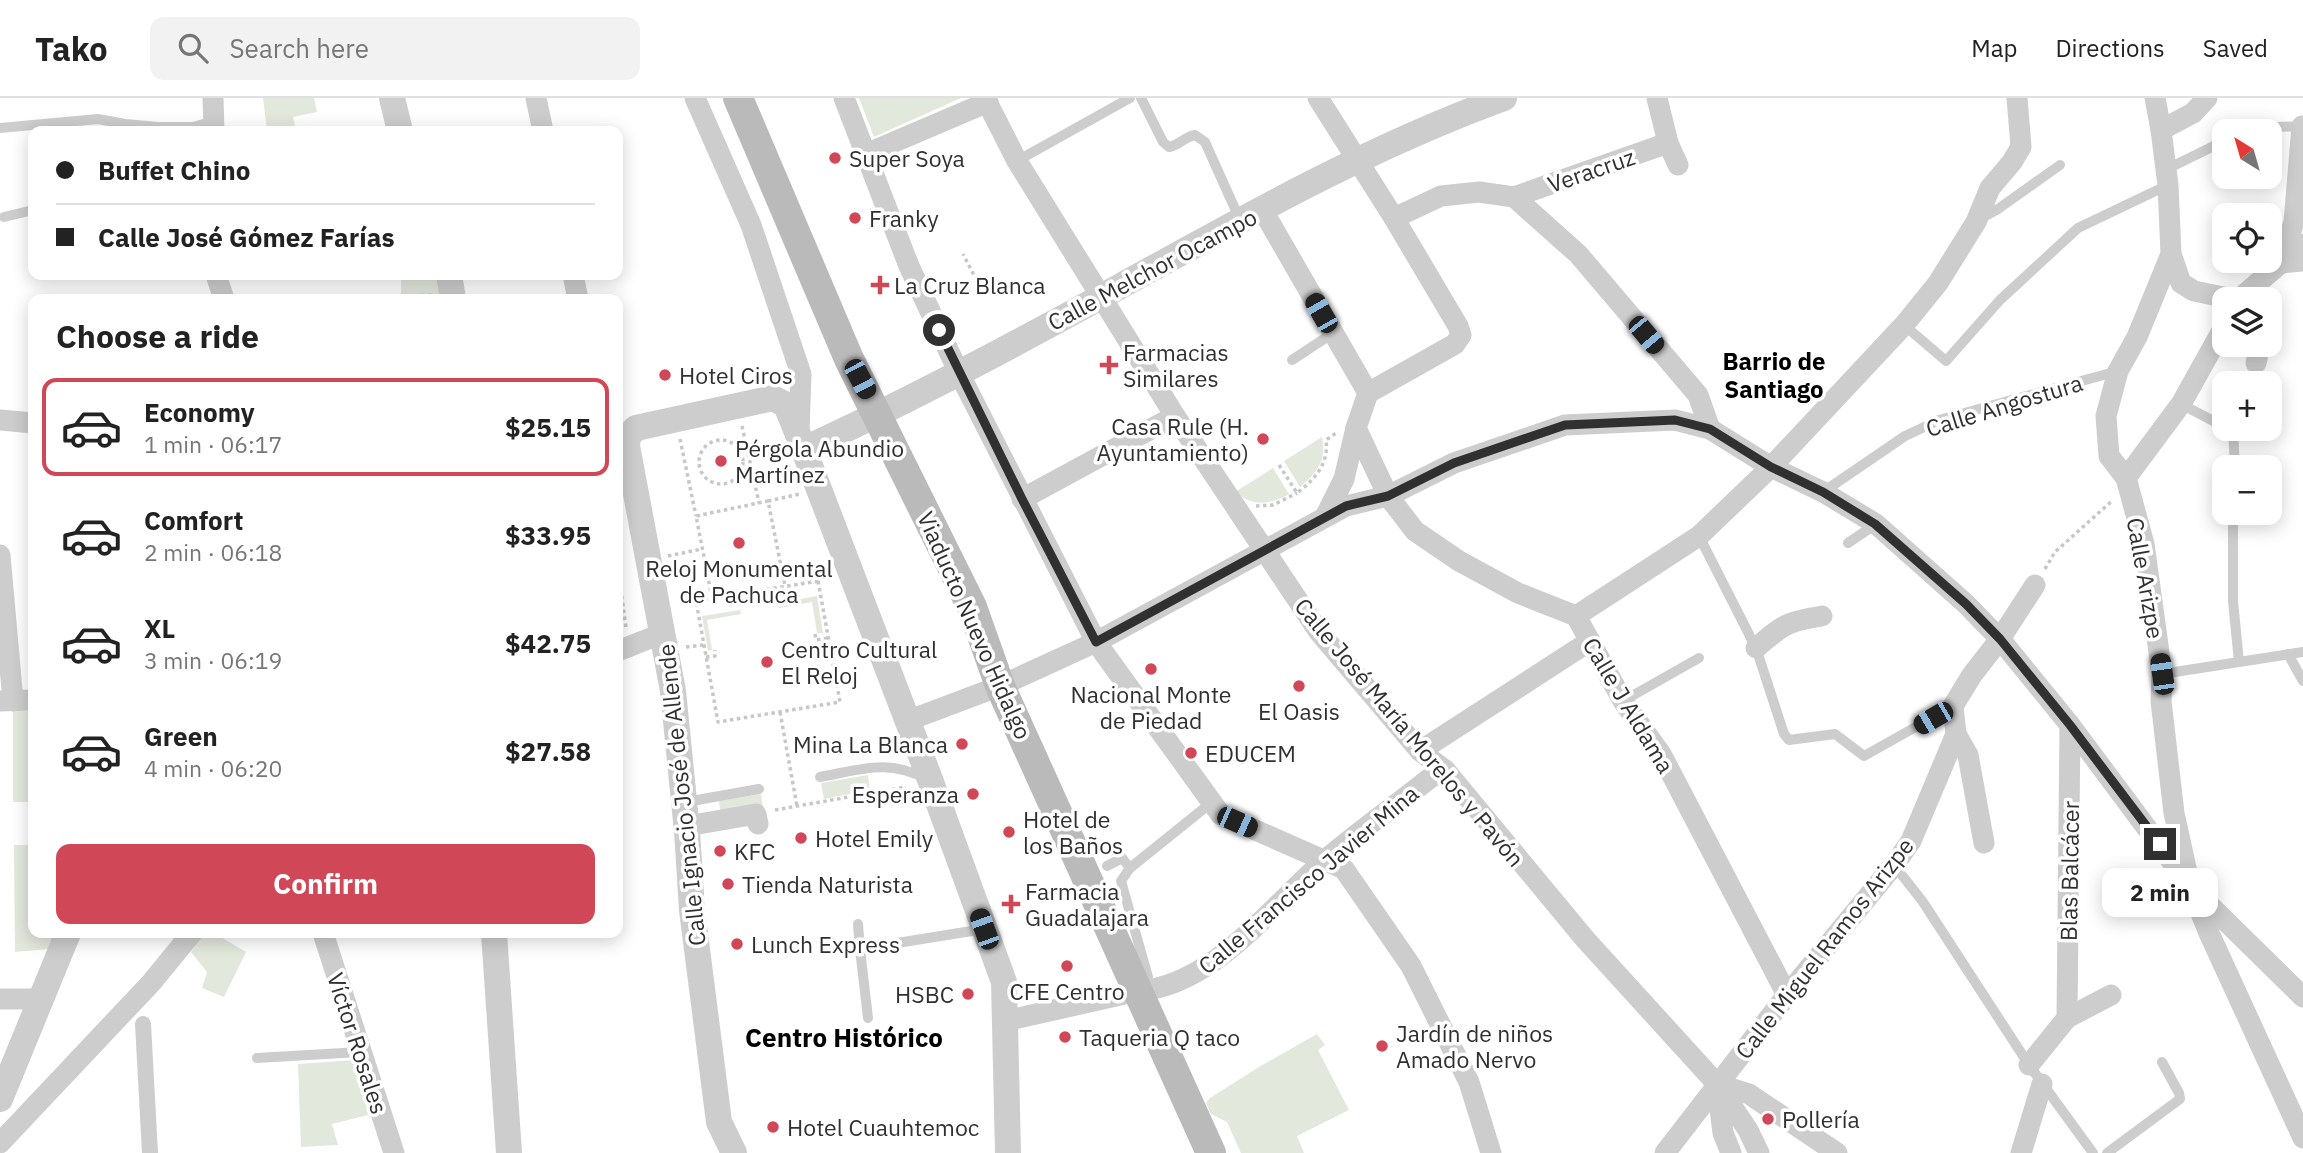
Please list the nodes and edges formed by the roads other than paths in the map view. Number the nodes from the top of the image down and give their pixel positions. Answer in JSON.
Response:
{"nodes":[{"id":1,"x":213,"y":98,"type":"edge"},
{"id":2,"x":392,"y":98,"type":"edge"},
{"id":3,"x":538,"y":98,"type":"edge"},
{"id":4,"x":693,"y":98,"type":"edge"},
{"id":5,"x":738,"y":98,"type":"edge"},
{"id":6,"x":844,"y":98,"type":"edge"},
{"id":7,"x":1130,"y":98,"type":"edge"},
{"id":8,"x":1141,"y":98,"type":"edge"},
{"id":9,"x":1318,"y":98,"type":"edge"},
{"id":10,"x":1504,"y":98,"type":"edge"},
{"id":11,"x":1657,"y":98,"type":"edge"},
{"id":12,"x":2017,"y":98,"type":"edge"},
{"id":13,"x":2155,"y":98,"type":"edge"},
{"id":14,"x":2207,"y":98,"type":"edge"},
{"id":15,"x":986,"y":100,"type":"edge"},
{"id":16,"x":163,"y":126,"type":"edge"},
{"id":17,"x":202,"y":126,"type":"edge"},
{"id":18,"x":399,"y":126,"type":"edge"},
{"id":19,"x":544,"y":126,"type":"edge"},
{"id":20,"x":2302,"y":126,"type":"edge"},
{"id":21,"x":2282,"y":127,"type":"edge"},
{"id":22,"x":0,"y":128,"type":"edge"},
{"id":23,"x":2161,"y":130,"type":"junction"},
{"id":24,"x":1668,"y":143,"type":"junction"},
{"id":25,"x":2212,"y":148,"type":"edge"},
{"id":26,"x":866,"y":155,"type":"junction"},
{"id":27,"x":1357,"y":160,"type":"junction"},
{"id":28,"x":1017,"y":161,"type":"junction"},
{"id":29,"x":1678,"y":165,"type":"dead end"},
{"id":30,"x":2060,"y":165,"type":"dead end"},
{"id":31,"x":2166,"y":177,"type":"junction"},
{"id":32,"x":1514,"y":197,"type":"junction"},
{"id":33,"x":28,"y":211,"type":"edge"},
{"id":34,"x":1251,"y":214,"type":"junction"},
{"id":35,"x":4,"y":217,"type":"dead end"},
{"id":36,"x":1394,"y":218,"type":"junction"},
{"id":37,"x":1976,"y":222,"type":"junction"},
{"id":38,"x":2303,"y":244,"type":"edge"},
{"id":39,"x":2171,"y":254,"type":"junction"},
{"id":40,"x":2282,"y":260,"type":"edge"},
{"id":41,"x":2303,"y":261,"type":"edge"},
{"id":42,"x":2282,"y":262,"type":"edge"},
{"id":43,"x":2282,"y":263,"type":"edge"},
{"id":44,"x":2269,"y":273,"type":"edge"},
{"id":45,"x":2253,"y":287,"type":"edge"},
{"id":46,"x":2212,"y":295,"type":"edge"},
{"id":47,"x":1101,"y":296,"type":"junction"},
{"id":48,"x":1904,"y":324,"type":"junction"},
{"id":49,"x":1333,"y":333,"type":"junction"},
{"id":50,"x":2212,"y":348,"type":"edge"},
{"id":51,"x":1292,"y":360,"type":"dead end"},
{"id":52,"x":2118,"y":371,"type":"junction"},
{"id":53,"x":959,"y":373,"type":"junction"},
{"id":54,"x":1368,"y":393,"type":"junction"},
{"id":55,"x":2180,"y":404,"type":"junction"},
{"id":56,"x":878,"y":414,"type":"junction"},
{"id":57,"x":1175,"y":416,"type":"junction"},
{"id":58,"x":2212,"y":419,"type":"edge"},
{"id":59,"x":0,"y":421,"type":"edge"},
{"id":60,"x":1358,"y":423,"type":"junction"},
{"id":61,"x":28,"y":424,"type":"edge"},
{"id":62,"x":1710,"y":429,"type":"junction"},
{"id":63,"x":798,"y":435,"type":"junction"},
{"id":64,"x":623,"y":442,"type":"edge"},
{"id":65,"x":623,"y":443,"type":"edge"},
{"id":66,"x":623,"y":447,"type":"edge"},
{"id":67,"x":1771,"y":467,"type":"junction"},
{"id":68,"x":2127,"y":482,"type":"junction"},
{"id":69,"x":1823,"y":492,"type":"junction"},
{"id":70,"x":1388,"y":496,"type":"junction"},
{"id":71,"x":1022,"y":499,"type":"junction"},
{"id":72,"x":1325,"y":517,"type":"junction"},
{"id":73,"x":1875,"y":524,"type":"junction"},
{"id":74,"x":2233,"y":525,"type":"edge"},
{"id":75,"x":1699,"y":536,"type":"junction"},
{"id":76,"x":1848,"y":543,"type":"dead end"},
{"id":77,"x":1263,"y":550,"type":"junction"},
{"id":78,"x":0,"y":555,"type":"edge"},
{"id":79,"x":2035,"y":586,"type":"road end"},
{"id":80,"x":1576,"y":616,"type":"junction"},
{"id":81,"x":1822,"y":616,"type":"dead end"},
{"id":82,"x":2000,"y":639,"type":"junction"},
{"id":83,"x":670,"y":641,"type":"junction"},
{"id":84,"x":1590,"y":641,"type":"junction"},
{"id":85,"x":1096,"y":642,"type":"junction"},
{"id":86,"x":623,"y":645,"type":"edge"},
{"id":87,"x":1756,"y":648,"type":"junction"},
{"id":88,"x":2303,"y":652,"type":"edge"},
{"id":89,"x":2287,"y":654,"type":"junction"},
{"id":90,"x":1699,"y":658,"type":"dead end"},
{"id":91,"x":2239,"y":662,"type":"junction"},
{"id":92,"x":2162,"y":674,"type":"junction"},
{"id":93,"x":2303,"y":681,"type":"edge"},
{"id":94,"x":1000,"y":685,"type":"junction"},
{"id":95,"x":1623,"y":701,"type":"junction"},
{"id":96,"x":19,"y":705,"type":"edge"},
{"id":97,"x":1954,"y":706,"type":"junction"},
{"id":98,"x":908,"y":721,"type":"junction"},
{"id":99,"x":2070,"y":725,"type":"junction"},
{"id":100,"x":1956,"y":734,"type":"junction"},
{"id":101,"x":1420,"y":751,"type":"junction"},
{"id":102,"x":1445,"y":770,"type":"junction"},
{"id":103,"x":820,"y":777,"type":"dead end"},
{"id":104,"x":921,"y":781,"type":"junction"},
{"id":105,"x":759,"y":789,"type":"dead end"},
{"id":106,"x":1212,"y":803,"type":"junction"},
{"id":107,"x":689,"y":814,"type":"junction"},
{"id":108,"x":757,"y":819,"type":"road end"},
{"id":109,"x":1984,"y":843,"type":"dead end"},
{"id":110,"x":1325,"y":861,"type":"junction"},
{"id":111,"x":1894,"y":865,"type":"junction"},
{"id":112,"x":1107,"y":866,"type":"dead end"},
{"id":113,"x":1130,"y":868,"type":"junction"},
{"id":114,"x":2190,"y":886,"type":"junction"},
{"id":115,"x":858,"y":924,"type":"dead end"},
{"id":116,"x":981,"y":930,"type":"junction"},
{"id":117,"x":66,"y":938,"type":"edge"},
{"id":118,"x":188,"y":938,"type":"edge"},
{"id":119,"x":325,"y":938,"type":"edge"},
{"id":120,"x":494,"y":938,"type":"edge"},
{"id":121,"x":860,"y":949,"type":"junction"},
{"id":122,"x":1138,"y":991,"type":"junction"},
{"id":123,"x":1787,"y":995,"type":"junction"},
{"id":124,"x":2112,"y":995,"type":"dead end"},
{"id":125,"x":2303,"y":997,"type":"edge"},
{"id":126,"x":0,"y":999,"type":"edge"},
{"id":127,"x":40,"y":999,"type":"junction"},
{"id":128,"x":868,"y":1018,"type":"dead end"},
{"id":129,"x":2067,"y":1018,"type":"junction"},
{"id":130,"x":1005,"y":1021,"type":"junction"},
{"id":131,"x":143,"y":1024,"type":"dead end"},
{"id":132,"x":360,"y":1052,"type":"junction"},
{"id":133,"x":257,"y":1058,"type":"dead end"},
{"id":134,"x":2162,"y":1062,"type":"dead end"},
{"id":135,"x":2029,"y":1065,"type":"junction"},
{"id":136,"x":1717,"y":1084,"type":"junction"},
{"id":137,"x":2042,"y":1084,"type":"junction"},
{"id":138,"x":0,"y":1099,"type":"edge"},
{"id":139,"x":2303,"y":1138,"type":"edge"},
{"id":140,"x":0,"y":1143,"type":"edge"},
{"id":141,"x":150,"y":1153,"type":"edge"},
{"id":142,"x":394,"y":1153,"type":"edge"},
{"id":143,"x":508,"y":1153,"type":"edge"},
{"id":144,"x":736,"y":1153,"type":"edge"},
{"id":145,"x":998,"y":1153,"type":"edge"},
{"id":146,"x":1007,"y":1153,"type":"edge"},
{"id":147,"x":1211,"y":1153,"type":"edge"},
{"id":148,"x":1491,"y":1153,"type":"edge"},
{"id":149,"x":1665,"y":1153,"type":"edge"},
{"id":150,"x":1731,"y":1153,"type":"edge"},
{"id":151,"x":1759,"y":1153,"type":"edge"},
{"id":152,"x":1837,"y":1153,"type":"edge"},
{"id":153,"x":2021,"y":1153,"type":"edge"},
{"id":154,"x":2093,"y":1153,"type":"edge"},
{"id":155,"x":2108,"y":1153,"type":"edge"}],
"edges":[{"from":1,"to":17,"type":"street"},
{"from":2,"to":18,"type":"street"},
{"from":3,"to":19,"type":"street"},
{"from":4,"to":63,"type":"street"},
{"from":5,"to":56,"type":"main road","name":"Viaducto Nuevo Hidalgo"},
{"from":6,"to":26,"type":"street"},
{"from":7,"to":28,"type":"lane"},
{"from":8,"to":34,"type":"lane"},
{"from":9,"to":27,"type":"street"},
{"from":10,"to":27,"type":"street","name":"Calle Melchor Ocampo"},
{"from":11,"to":24,"type":"street"},
{"from":12,"to":37,"type":"street"},
{"from":13,"to":23,"type":"street"},
{"from":14,"to":23,"type":"street"},
{"from":15,"to":26,"type":"street"},
{"from":15,"to":28,"type":"street","name":"Calle José María Morelos y Pavón"},
{"from":16,"to":22,"type":"lane"},
{"from":20,"to":21,"type":"lane"},
{"from":20,"to":40,"type":"street"},
{"from":23,"to":31,"type":"street"},
{"from":24,"to":29,"type":"street"},
{"from":24,"to":32,"type":"street","name":"Veracruz"},
{"from":25,"to":31,"type":"lane"},
{"from":26,"to":53,"type":"street"},
{"from":27,"to":34,"type":"street","name":"Calle Melchor Ocampo"},
{"from":27,"to":36,"type":"street"},
{"from":28,"to":47,"type":"street","name":"Calle José María Morelos y Pavón"},
{"from":30,"to":37,"type":"lane"},
{"from":31,"to":39,"type":"street"},
{"from":31,"to":48,"type":"lane"},
{"from":32,"to":36,"type":"street"},
{"from":32,"to":62,"type":"street"},
{"from":33,"to":35,"type":"lane"},
{"from":34,"to":47,"type":"street","name":"Calle Melchor Ocampo"},
{"from":34,"to":49,"type":"street"},
{"from":36,"to":54,"type":"street"},
{"from":37,"to":48,"type":"street"},
{"from":38,"to":42,"type":"street"},
{"from":39,"to":46,"type":"street"},
{"from":39,"to":52,"type":"street","name":"Calle Arizpe"},
{"from":41,"to":43,"type":"street"},
{"from":44,"to":45,"type":"street"},
{"from":47,"to":53,"type":"street","name":"Calle Melchor Ocampo"},
{"from":47,"to":57,"type":"street","name":"Calle José María Morelos y Pavón"},
{"from":48,"to":67,"type":"street"},
{"from":49,"to":51,"type":"lane"},
{"from":49,"to":54,"type":"street"},
{"from":50,"to":55,"type":"street"},
{"from":52,"to":68,"type":"street","name":"Calle Arizpe"},
{"from":52,"to":69,"type":"lane","name":"Calle Angostura"},
{"from":53,"to":56,"type":"street","name":"Calle Melchor Ocampo"},
{"from":53,"to":71,"type":"street"},
{"from":54,"to":60,"type":"street"},
{"from":55,"to":58,"type":"lane"},
{"from":55,"to":68,"type":"street"},
{"from":56,"to":63,"type":"street","name":"Calle Melchor Ocampo"},
{"from":56,"to":94,"type":"main road","name":"Viaducto Nuevo Hidalgo"},
{"from":57,"to":71,"type":"street"},
{"from":57,"to":77,"type":"street","name":"Calle José María Morelos y Pavón"},
{"from":59,"to":61,"type":"street"},
{"from":60,"to":70,"type":"street","name":"Calle J Aldama"},
{"from":60,"to":72,"type":"street"},
{"from":62,"to":67,"type":"street"},
{"from":62,"to":70,"type":"street"},
{"from":63,"to":64,"type":"street"},
{"from":63,"to":98,"type":"street"},
{"from":63,"to":104,"type":"lane"},
{"from":65,"to":107,"type":"lane"},
{"from":66,"to":83,"type":"street","name":"Calle Ignacio José de Allende"},
{"from":67,"to":69,"type":"street"},
{"from":67,"to":75,"type":"street"},
{"from":68,"to":92,"type":"street","name":"Calle Arizpe"},
{"from":69,"to":73,"type":"street"},
{"from":70,"to":72,"type":"street"},
{"from":70,"to":80,"type":"street","name":"Calle J Aldama"},
{"from":71,"to":85,"type":"street"},
{"from":72,"to":77,"type":"street"},
{"from":73,"to":76,"type":"lane"},
{"from":73,"to":82,"type":"street"},
{"from":74,"to":91,"type":"lane"},
{"from":75,"to":80,"type":"street"},
{"from":75,"to":87,"type":"lane"},
{"from":77,"to":85,"type":"street"},
{"from":77,"to":101,"type":"street","name":"Calle José María Morelos y Pavón"},
{"from":78,"to":96,"type":"street"},
{"from":79,"to":82,"type":"street"},
{"from":80,"to":84,"type":"street","name":"Calle J Aldama"},
{"from":81,"to":87,"type":"street"},
{"from":82,"to":97,"type":"street"},
{"from":82,"to":99,"type":"street"},
{"from":83,"to":86,"type":"street"},
{"from":83,"to":107,"type":"street","name":"Calle Ignacio José de Allende"},
{"from":84,"to":95,"type":"street","name":"Calle J Aldama"},
{"from":84,"to":101,"type":"street","name":"Calle Francisco Javier Mina"},
{"from":85,"to":94,"type":"street"},
{"from":85,"to":106,"type":"street"},
{"from":87,"to":97,"type":"lane"},
{"from":88,"to":89,"type":"lane"},
{"from":89,"to":91,"type":"lane"},
{"from":89,"to":93,"type":"lane"},
{"from":90,"to":95,"type":"lane"},
{"from":91,"to":92,"type":"lane"},
{"from":92,"to":114,"type":"street","name":"Calle Arizpe"},
{"from":94,"to":98,"type":"street"},
{"from":94,"to":122,"type":"main road","name":"Viaducto Nuevo Hidalgo"},
{"from":95,"to":123,"type":"street","name":"Calle J Aldama"},
{"from":97,"to":100,"type":"street","name":"Calle Miguel Ramos Arizpe"},
{"from":98,"to":104,"type":"street"},
{"from":99,"to":114,"type":"street"},
{"from":99,"to":129,"type":"street","name":"Blas Balcácer"},
{"from":100,"to":109,"type":"street"},
{"from":100,"to":111,"type":"street","name":"Calle Miguel Ramos Arizpe"},
{"from":101,"to":102,"type":"street","name":"Calle José María Morelos y Pavón"},
{"from":102,"to":110,"type":"street","name":"Calle Francisco Javier Mina"},
{"from":102,"to":136,"type":"street","name":"Calle José María Morelos y Pavón"},
{"from":103,"to":104,"type":"lane"},
{"from":104,"to":116,"type":"street"},
{"from":105,"to":107,"type":"lane"},
{"from":106,"to":110,"type":"street"},
{"from":106,"to":113,"type":"lane"},
{"from":107,"to":108,"type":"street"},
{"from":107,"to":144,"type":"street","name":"Calle Ignacio José de Allende"},
{"from":110,"to":122,"type":"street","name":"Calle Francisco Javier Mina"},
{"from":110,"to":148,"type":"street"},
{"from":111,"to":123,"type":"street","name":"Calle Miguel Ramos Arizpe"},
{"from":111,"to":135,"type":"lane"},
{"from":112,"to":113,"type":"lane"},
{"from":113,"to":122,"type":"lane"},
{"from":114,"to":125,"type":"street"},
{"from":114,"to":139,"type":"street"},
{"from":115,"to":121,"type":"lane"},
{"from":116,"to":121,"type":"lane"},
{"from":116,"to":130,"type":"street"},
{"from":116,"to":145,"type":"lane"},
{"from":117,"to":127,"type":"street"},
{"from":118,"to":140,"type":"street"},
{"from":119,"to":132,"type":"street","name":"Víctor Rosales"},
{"from":120,"to":143,"type":"street"},
{"from":121,"to":128,"type":"lane"},
{"from":122,"to":130,"type":"street","name":"Calle Francisco Javier Mina"},
{"from":122,"to":147,"type":"main road","name":"Viaducto Nuevo Hidalgo"},
{"from":123,"to":136,"type":"street","name":"Calle Miguel Ramos Arizpe"},
{"from":124,"to":129,"type":"street"},
{"from":126,"to":127,"type":"street"},
{"from":127,"to":138,"type":"street"},
{"from":129,"to":135,"type":"street"},
{"from":130,"to":146,"type":"street"},
{"from":131,"to":141,"type":"street"},
{"from":132,"to":133,"type":"lane"},
{"from":132,"to":142,"type":"street","name":"Víctor Rosales"},
{"from":134,"to":155,"type":"lane"},
{"from":135,"to":137,"type":"lane"},
{"from":136,"to":149,"type":"street","name":"Calle Miguel Ramos Arizpe"},
{"from":136,"to":150,"type":"street"},
{"from":136,"to":151,"type":"street","name":"Calle José María Morelos y Pavón"},
{"from":136,"to":152,"type":"street"},
{"from":137,"to":153,"type":"street"},
{"from":137,"to":154,"type":"lane"}]}
